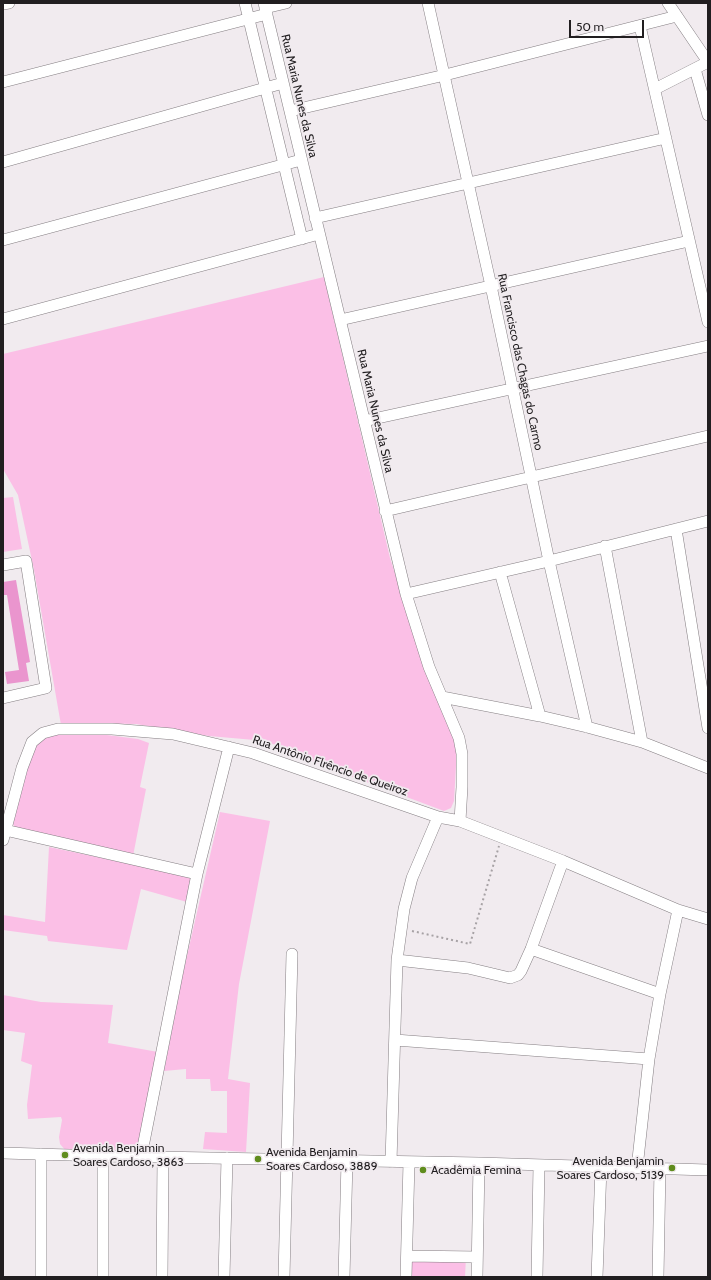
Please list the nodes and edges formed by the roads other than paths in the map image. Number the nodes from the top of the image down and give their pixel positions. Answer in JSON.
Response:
{"nodes":[{"id":1,"x":9,"y":3,"type":"edge"},
{"id":2,"x":245,"y":3,"type":"edge"},
{"id":3,"x":286,"y":3,"type":"edge"},
{"id":4,"x":428,"y":3,"type":"edge"},
{"id":5,"x":668,"y":3,"type":"edge"},
{"id":6,"x":3,"y":4,"type":"edge"},
{"id":7,"x":265,"y":8,"type":"edge"},
{"id":8,"x":677,"y":16,"type":"junction"},
{"id":9,"x":249,"y":19,"type":"junction"},
{"id":10,"x":640,"y":26,"type":"junction"},
{"id":11,"x":708,"y":62,"type":"edge"},
{"id":12,"x":696,"y":69,"type":"junction"},
{"id":13,"x":445,"y":76,"type":"junction"},
{"id":14,"x":3,"y":82,"type":"edge"},
{"id":15,"x":283,"y":83,"type":"junction"},
{"id":16,"x":265,"y":88,"type":"junction"},
{"id":17,"x":655,"y":89,"type":"junction"},
{"id":18,"x":290,"y":111,"type":"junction"},
{"id":19,"x":708,"y":115,"type":"edge"},
{"id":20,"x":666,"y":138,"type":"junction"},
{"id":21,"x":301,"y":160,"type":"junction"},
{"id":22,"x":3,"y":162,"type":"edge"},
{"id":23,"x":283,"y":164,"type":"junction"},
{"id":24,"x":468,"y":183,"type":"junction"},
{"id":25,"x":315,"y":218,"type":"junction"},
{"id":26,"x":319,"y":234,"type":"junction"},
{"id":27,"x":302,"y":238,"type":"junction"},
{"id":28,"x":3,"y":240,"type":"edge"},
{"id":29,"x":689,"y":241,"type":"junction"},
{"id":30,"x":491,"y":286,"type":"junction"},
{"id":31,"x":3,"y":319,"type":"edge"},
{"id":32,"x":340,"y":320,"type":"junction"},
{"id":33,"x":708,"y":322,"type":"edge"},
{"id":34,"x":708,"y":346,"type":"edge"},
{"id":35,"x":513,"y":389,"type":"junction"},
{"id":36,"x":364,"y":421,"type":"junction"},
{"id":37,"x":708,"y":436,"type":"edge"},
{"id":38,"x":532,"y":477,"type":"junction"},
{"id":39,"x":385,"y":511,"type":"junction"},
{"id":40,"x":708,"y":521,"type":"edge"},
{"id":41,"x":676,"y":529,"type":"junction"},
{"id":42,"x":605,"y":546,"type":"junction"},
{"id":43,"x":549,"y":561,"type":"junction"},
{"id":44,"x":3,"y":565,"type":"edge"},
{"id":45,"x":500,"y":572,"type":"junction"},
{"id":46,"x":406,"y":594,"type":"junction"},
{"id":47,"x":442,"y":697,"type":"junction"},
{"id":48,"x":3,"y":698,"type":"edge"},
{"id":49,"x":540,"y":716,"type":"junction"},
{"id":50,"x":587,"y":727,"type":"junction"},
{"id":51,"x":708,"y":728,"type":"edge"},
{"id":52,"x":642,"y":742,"type":"junction"},
{"id":53,"x":229,"y":747,"type":"junction"},
{"id":54,"x":708,"y":768,"type":"edge"},
{"id":55,"x":438,"y":817,"type":"junction"},
{"id":56,"x":460,"y":821,"type":"junction"},
{"id":57,"x":4,"y":835,"type":"edge"},
{"id":58,"x":563,"y":861,"type":"junction"},
{"id":59,"x":197,"y":874,"type":"junction"},
{"id":60,"x":678,"y":910,"type":"junction"},
{"id":61,"x":707,"y":917,"type":"edge"},
{"id":62,"x":531,"y":949,"type":"junction"},
{"id":63,"x":292,"y":954,"type":"dead end"},
{"id":64,"x":397,"y":960,"type":"junction"},
{"id":65,"x":660,"y":994,"type":"junction"},
{"id":66,"x":395,"y":1040,"type":"junction"},
{"id":67,"x":649,"y":1059,"type":"junction"},
{"id":68,"x":3,"y":1153,"type":"edge"},
{"id":69,"x":41,"y":1154,"type":"junction"},
{"id":70,"x":103,"y":1156,"type":"junction"},
{"id":71,"x":141,"y":1157,"type":"junction"},
{"id":72,"x":163,"y":1157,"type":"junction"},
{"id":73,"x":227,"y":1158,"type":"junction"},
{"id":74,"x":286,"y":1159,"type":"junction"},
{"id":75,"x":347,"y":1161,"type":"junction"},
{"id":76,"x":391,"y":1162,"type":"junction"},
{"id":77,"x":409,"y":1162,"type":"junction"},
{"id":78,"x":479,"y":1163,"type":"junction"},
{"id":79,"x":539,"y":1165,"type":"junction"},
{"id":80,"x":601,"y":1166,"type":"junction"},
{"id":81,"x":637,"y":1168,"type":"junction"},
{"id":82,"x":660,"y":1168,"type":"junction"},
{"id":83,"x":708,"y":1170,"type":"edge"},
{"id":84,"x":407,"y":1256,"type":"junction"},
{"id":85,"x":477,"y":1257,"type":"junction"},
{"id":86,"x":41,"y":1277,"type":"edge"},
{"id":87,"x":103,"y":1277,"type":"edge"},
{"id":88,"x":162,"y":1277,"type":"edge"},
{"id":89,"x":224,"y":1277,"type":"edge"},
{"id":90,"x":284,"y":1277,"type":"edge"},
{"id":91,"x":344,"y":1277,"type":"edge"},
{"id":92,"x":406,"y":1277,"type":"edge"},
{"id":93,"x":476,"y":1277,"type":"edge"},
{"id":94,"x":537,"y":1277,"type":"edge"},
{"id":95,"x":597,"y":1277,"type":"edge"},
{"id":96,"x":658,"y":1277,"type":"edge"}],
"edges":[{"from":1,"to":6,"type":"street"},
{"from":2,"to":9,"type":"street"},
{"from":3,"to":7,"type":"street"},
{"from":4,"to":13,"type":"street","name":"Rua Francisco das Chagas do Carmo"},
{"from":5,"to":8,"type":"street"},
{"from":7,"to":9,"type":"street"},
{"from":7,"to":15,"type":"street","name":"Rua Maria Nunes da Silva"},
{"from":8,"to":10,"type":"street"},
{"from":8,"to":11,"type":"street"},
{"from":9,"to":14,"type":"street"},
{"from":9,"to":16,"type":"street"},
{"from":10,"to":13,"type":"street"},
{"from":10,"to":17,"type":"street"},
{"from":11,"to":12,"type":"street"},
{"from":12,"to":17,"type":"street"},
{"from":12,"to":19,"type":"street"},
{"from":13,"to":18,"type":"street"},
{"from":13,"to":24,"type":"street","name":"Rua Francisco das Chagas do Carmo"},
{"from":15,"to":16,"type":"street"},
{"from":15,"to":18,"type":"street","name":"Rua Maria Nunes da Silva"},
{"from":16,"to":22,"type":"street"},
{"from":16,"to":23,"type":"street"},
{"from":17,"to":20,"type":"street"},
{"from":18,"to":21,"type":"street","name":"Rua Maria Nunes da Silva"},
{"from":20,"to":24,"type":"street"},
{"from":20,"to":29,"type":"street"},
{"from":21,"to":23,"type":"street"},
{"from":21,"to":25,"type":"street","name":"Rua Maria Nunes da Silva"},
{"from":23,"to":27,"type":"street"},
{"from":23,"to":28,"type":"street"},
{"from":24,"to":25,"type":"street"},
{"from":24,"to":30,"type":"street","name":"Rua Francisco das Chagas do Carmo"},
{"from":25,"to":26,"type":"street","name":"Rua Maria Nunes da Silva"},
{"from":26,"to":27,"type":"street"},
{"from":26,"to":32,"type":"street","name":"Rua Maria Nunes da Silva"},
{"from":27,"to":31,"type":"street"},
{"from":29,"to":30,"type":"street"},
{"from":29,"to":33,"type":"street"},
{"from":30,"to":32,"type":"street"},
{"from":30,"to":35,"type":"street","name":"Rua Francisco das Chagas do Carmo"},
{"from":32,"to":36,"type":"street","name":"Rua Maria Nunes da Silva"},
{"from":34,"to":35,"type":"street"},
{"from":35,"to":36,"type":"street"},
{"from":35,"to":38,"type":"street","name":"Rua Francisco das Chagas do Carmo"},
{"from":36,"to":39,"type":"street","name":"Rua Maria Nunes da Silva"},
{"from":37,"to":38,"type":"street"},
{"from":38,"to":39,"type":"street"},
{"from":38,"to":43,"type":"street","name":"Rua Francisco das Chagas do Carmo"},
{"from":39,"to":46,"type":"street","name":"Rua Maria Nunes da Silva"},
{"from":40,"to":41,"type":"street"},
{"from":41,"to":42,"type":"street"},
{"from":41,"to":51,"type":"street"},
{"from":42,"to":43,"type":"street"},
{"from":42,"to":52,"type":"street"},
{"from":43,"to":45,"type":"street"},
{"from":43,"to":50,"type":"street","name":"Rua Francisco das Chagas do Carmo"},
{"from":44,"to":48,"type":"street"},
{"from":45,"to":46,"type":"street"},
{"from":45,"to":49,"type":"street"},
{"from":46,"to":47,"type":"street","name":"Rua Maria Nunes da Silva"},
{"from":47,"to":49,"type":"street"},
{"from":47,"to":56,"type":"street","name":"Rua Maria Nunes da Silva"},
{"from":49,"to":50,"type":"street"},
{"from":50,"to":52,"type":"street"},
{"from":52,"to":54,"type":"street"},
{"from":53,"to":55,"type":"street","name":"Rua Antônio Flrêncio de Queiroz"},
{"from":53,"to":57,"type":"street","name":"Rua Antônio Flrêncio de Queiroz"},
{"from":53,"to":59,"type":"street"},
{"from":55,"to":56,"type":"street","name":"Rua Antônio Flrêncio de Queiroz"},
{"from":55,"to":64,"type":"street"},
{"from":56,"to":58,"type":"street","name":"Rua Antônio Flrêncio de Queiroz"},
{"from":57,"to":59,"type":"street"},
{"from":58,"to":60,"type":"street","name":"Rua Antônio Flrêncio de Queiroz"},
{"from":58,"to":62,"type":"street"},
{"from":59,"to":71,"type":"street"},
{"from":60,"to":61,"type":"street","name":"Rua Antônio Flrêncio de Queiroz"},
{"from":60,"to":65,"type":"street"},
{"from":62,"to":64,"type":"street"},
{"from":62,"to":65,"type":"street"},
{"from":63,"to":74,"type":"street"},
{"from":64,"to":66,"type":"street"},
{"from":65,"to":67,"type":"street"},
{"from":66,"to":67,"type":"street"},
{"from":66,"to":76,"type":"street"},
{"from":67,"to":81,"type":"street"},
{"from":68,"to":69,"type":"street"},
{"from":69,"to":70,"type":"street"},
{"from":69,"to":86,"type":"street"},
{"from":70,"to":71,"type":"street"},
{"from":70,"to":87,"type":"street"},
{"from":71,"to":72,"type":"street"},
{"from":72,"to":73,"type":"street"},
{"from":72,"to":88,"type":"street"},
{"from":73,"to":74,"type":"street"},
{"from":73,"to":89,"type":"street"},
{"from":74,"to":75,"type":"street"},
{"from":74,"to":90,"type":"street"},
{"from":75,"to":76,"type":"street"},
{"from":75,"to":91,"type":"street"},
{"from":76,"to":77,"type":"street"},
{"from":77,"to":78,"type":"street"},
{"from":77,"to":84,"type":"street"},
{"from":78,"to":79,"type":"street"},
{"from":78,"to":85,"type":"street"},
{"from":79,"to":80,"type":"street"},
{"from":79,"to":94,"type":"street"},
{"from":80,"to":81,"type":"street"},
{"from":80,"to":95,"type":"street"},
{"from":81,"to":82,"type":"street"},
{"from":82,"to":83,"type":"street"},
{"from":82,"to":96,"type":"street"},
{"from":84,"to":85,"type":"street"},
{"from":84,"to":92,"type":"street"},
{"from":85,"to":93,"type":"street"}]}
